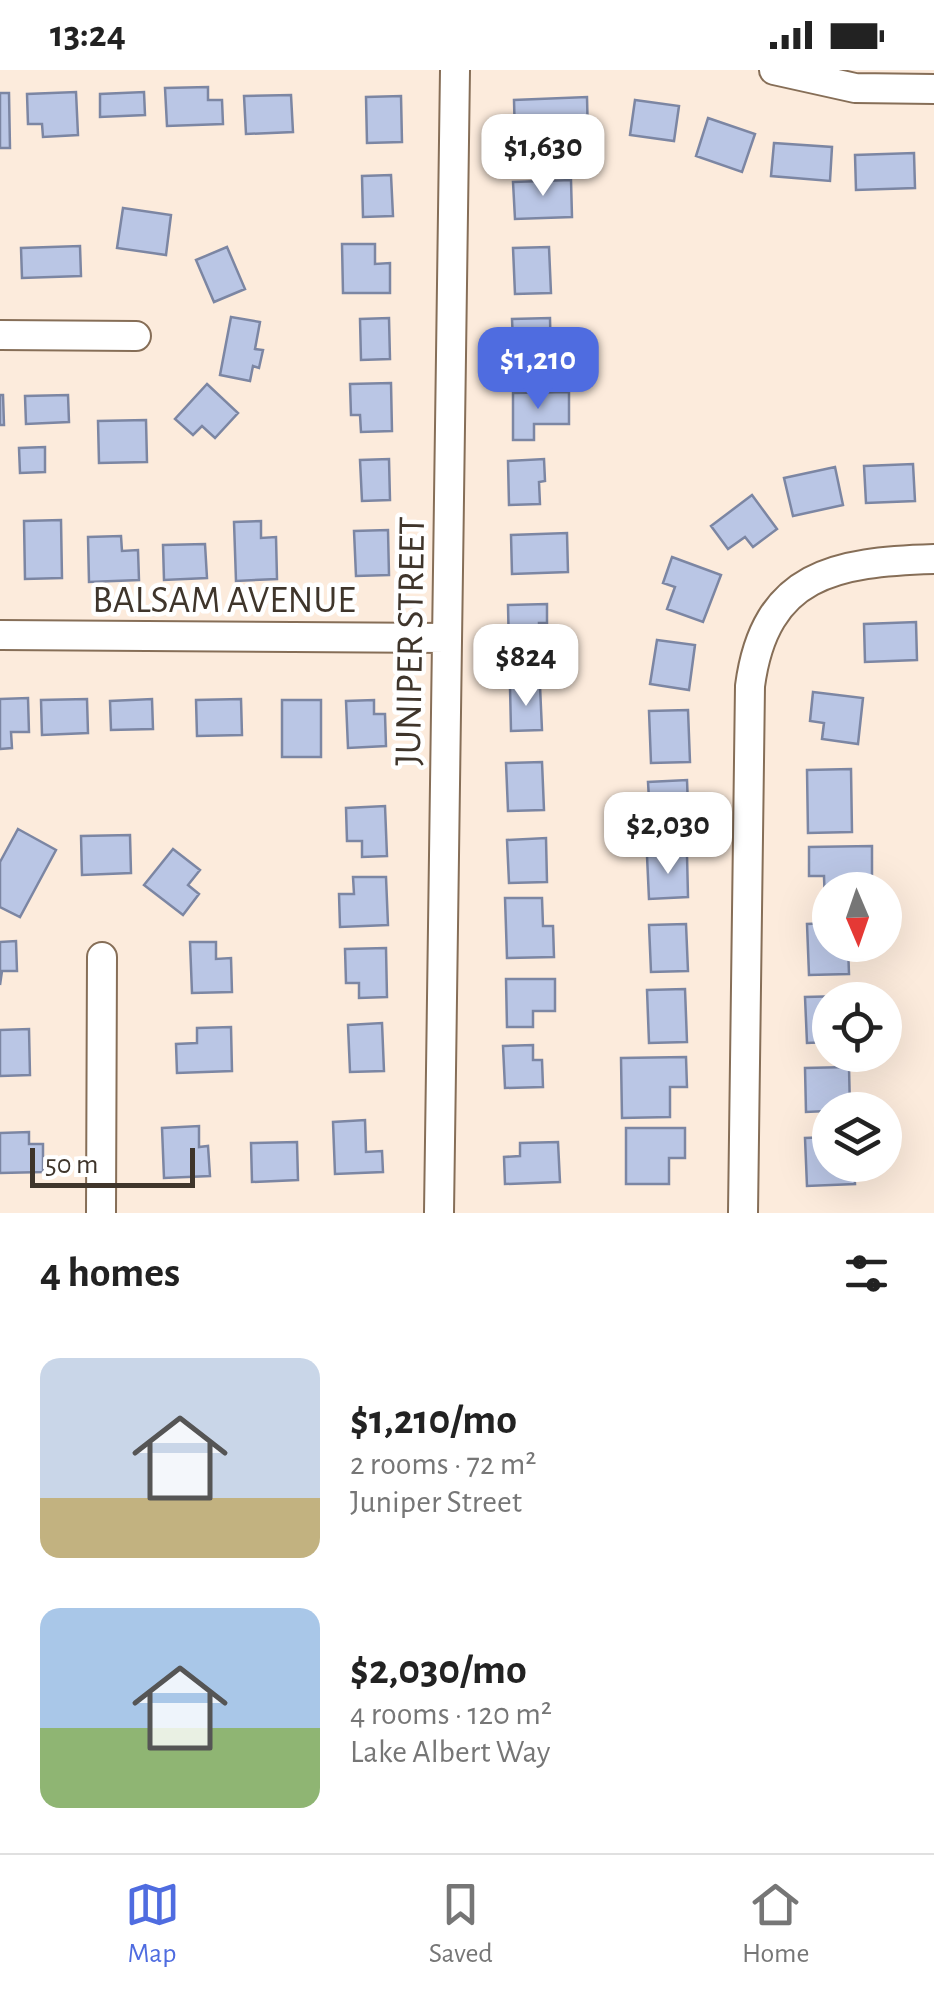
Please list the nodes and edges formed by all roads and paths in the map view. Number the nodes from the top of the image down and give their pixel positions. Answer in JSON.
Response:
{"nodes":[{"id":1,"x":455,"y":70,"type":"edge"},
{"id":2,"x":774,"y":70,"type":"edge"},
{"id":3,"x":934,"y":88,"type":"edge"},
{"id":4,"x":0,"y":335,"type":"edge"},
{"id":5,"x":136,"y":336,"type":"dead end"},
{"id":6,"x":934,"y":559,"type":"edge"},
{"id":7,"x":0,"y":635,"type":"edge"},
{"id":8,"x":447,"y":638,"type":"junction"},
{"id":9,"x":102,"y":957,"type":"dead end"},
{"id":10,"x":101,"y":1213,"type":"edge"},
{"id":11,"x":440,"y":1213,"type":"edge"},
{"id":12,"x":743,"y":1213,"type":"edge"}],
"edges":[{"from":1,"to":8,"type":"street","name":"JUNIPER STREET"},
{"from":2,"to":3,"type":"street"},
{"from":4,"to":5,"type":"street"},
{"from":6,"to":12,"type":"street"},
{"from":7,"to":8,"type":"street","name":"BALSAM AVENUE"},
{"from":8,"to":11,"type":"street","name":"JUNIPER STREET"},
{"from":9,"to":10,"type":"street"}]}
